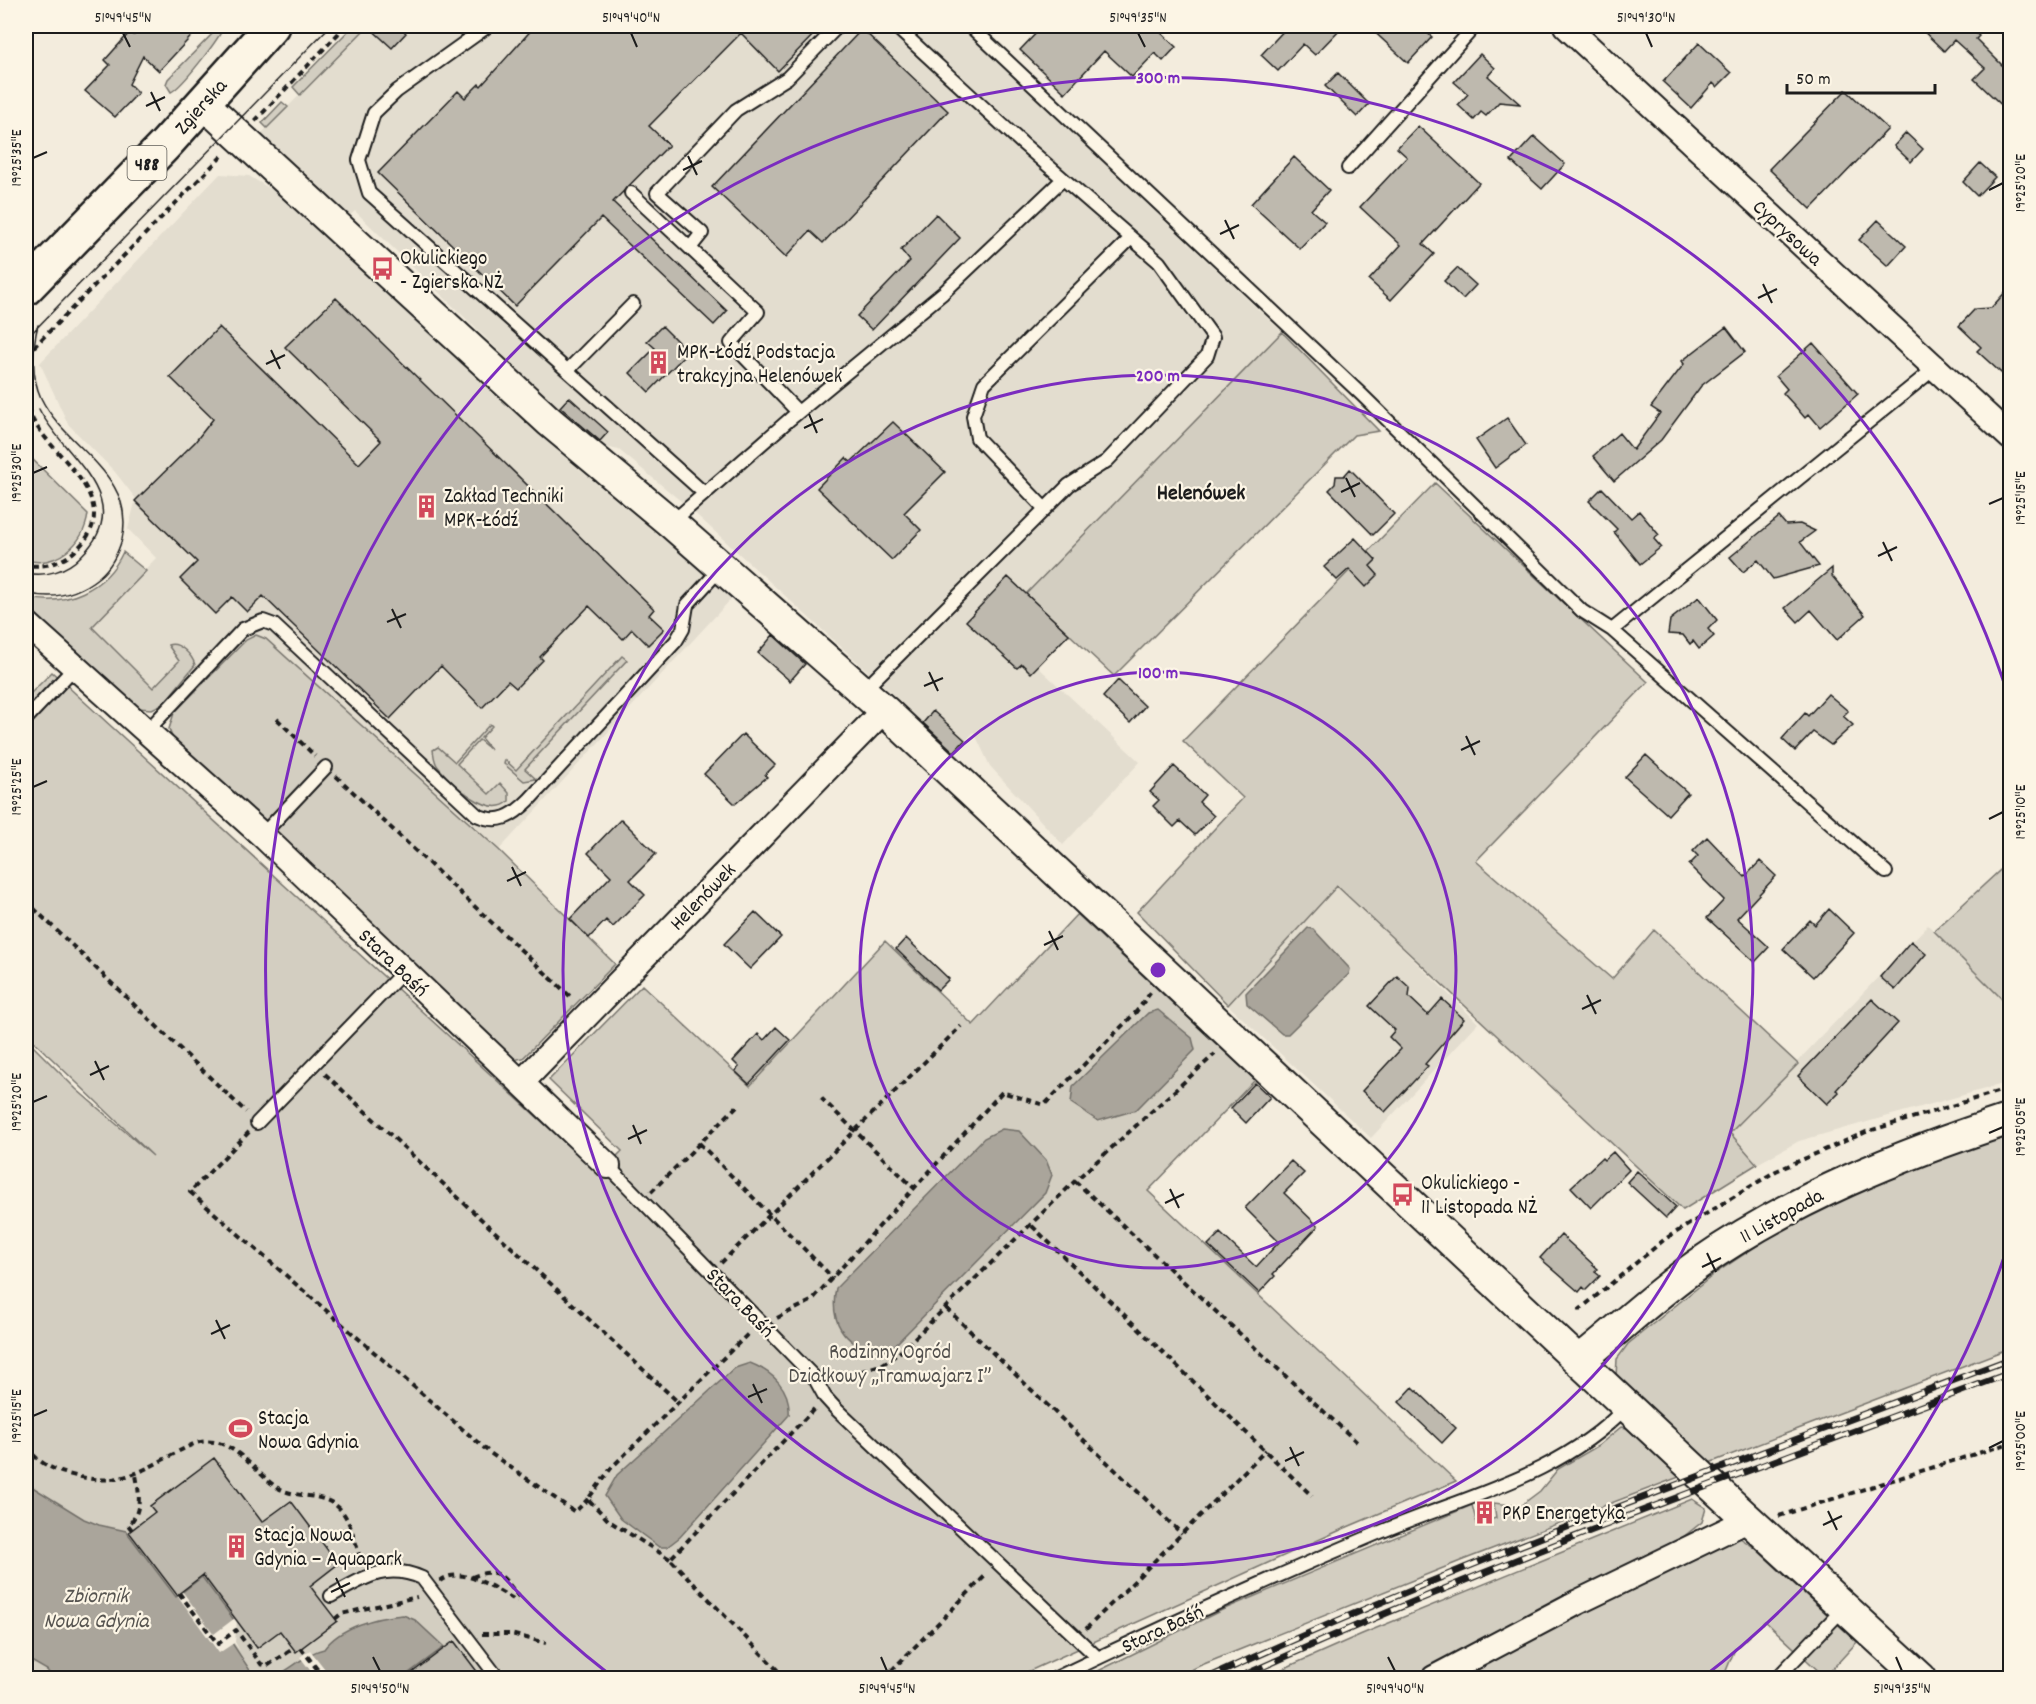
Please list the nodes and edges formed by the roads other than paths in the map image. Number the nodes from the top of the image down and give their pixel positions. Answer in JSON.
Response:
{"nodes":[{"id":1,"x":272,"y":26,"type":"edge"},
{"id":2,"x":488,"y":26,"type":"edge"},
{"id":3,"x":838,"y":26,"type":"edge"},
{"id":4,"x":895,"y":26,"type":"edge"},
{"id":5,"x":970,"y":26,"type":"edge"},
{"id":6,"x":1475,"y":26,"type":"edge"},
{"id":7,"x":1566,"y":26,"type":"edge"},
{"id":8,"x":203,"y":103,"type":"junction"},
{"id":9,"x":1347,"y":168,"type":"dead end"},
{"id":10,"x":1063,"y":178,"type":"junction"},
{"id":11,"x":631,"y":193,"type":"dead end"},
{"id":12,"x":1131,"y":238,"type":"junction"},
{"id":13,"x":690,"y":248,"type":"junction"},
{"id":14,"x":29,"y":279,"type":"edge"},
{"id":15,"x":633,"y":304,"type":"dead end"},
{"id":16,"x":1935,"y":368,"type":"junction"},
{"id":17,"x":568,"y":370,"type":"junction"},
{"id":18,"x":798,"y":412,"type":"junction"},
{"id":19,"x":2010,"y":437,"type":"edge"},
{"id":20,"x":704,"y":493,"type":"junction"},
{"id":21,"x":1045,"y":509,"type":"junction"},
{"id":22,"x":671,"y":523,"type":"junction"},
{"id":23,"x":723,"y":567,"type":"junction"},
{"id":24,"x":26,"y":623,"type":"edge"},
{"id":25,"x":1612,"y":630,"type":"junction"},
{"id":26,"x":75,"y":666,"type":"junction"},
{"id":27,"x":872,"y":682,"type":"dead end"},
{"id":28,"x":884,"y":710,"type":"junction"},
{"id":29,"x":26,"y":719,"type":"edge"},
{"id":30,"x":147,"y":731,"type":"junction"},
{"id":31,"x":326,"y":767,"type":"road end"},
{"id":32,"x":262,"y":836,"type":"junction"},
{"id":33,"x":1886,"y":872,"type":"dead end"},
{"id":34,"x":404,"y":971,"type":"junction"},
{"id":35,"x":521,"y":1083,"type":"junction"},
{"id":36,"x":2010,"y":1119,"type":"edge"},
{"id":37,"x":257,"y":1123,"type":"road end"},
{"id":38,"x":608,"y":1166,"type":"joint"},
{"id":39,"x":1580,"y":1360,"type":"junction"},
{"id":40,"x":1627,"y":1405,"type":"junction"},
{"id":41,"x":1748,"y":1520,"type":"junction"},
{"id":42,"x":331,"y":1596,"type":"dead end"},
{"id":43,"x":1844,"y":1607,"type":"junction"},
{"id":44,"x":1098,"y":1658,"type":"junction"},
{"id":45,"x":498,"y":1678,"type":"edge"},
{"id":46,"x":1056,"y":1678,"type":"edge"},
{"id":47,"x":1434,"y":1678,"type":"edge"},
{"id":48,"x":1777,"y":1678,"type":"edge"},
{"id":49,"x":1921,"y":1678,"type":"edge"}],
"edges":[{"from":1,"to":8,"type":"main road","name":"Zgierska","number":"488"},
{"from":2,"to":17,"type":"lane"},
{"from":3,"to":13,"type":"lane"},
{"from":4,"to":10,"type":"lane"},
{"from":5,"to":25,"type":"lane"},
{"from":6,"to":9,"type":"lane"},
{"from":7,"to":16,"type":"street","name":"Cyprysowa"},
{"from":8,"to":14,"type":"main road","name":"Zgierska","number":"488"},
{"from":8,"to":22,"type":"street"},
{"from":10,"to":12,"type":"lane"},
{"from":10,"to":18,"type":"lane"},
{"from":11,"to":13,"type":"lane"},
{"from":12,"to":21,"type":"lane"},
{"from":12,"to":21,"type":"lane"},
{"from":13,"to":18,"type":"lane"},
{"from":15,"to":17,"type":"lane"},
{"from":16,"to":19,"type":"street","name":"Cyprysowa"},
{"from":16,"to":25,"type":"lane"},
{"from":17,"to":20,"type":"lane"},
{"from":18,"to":20,"type":"lane"},
{"from":20,"to":22,"type":"lane"},
{"from":21,"to":27,"type":"lane"},
{"from":22,"to":23,"type":"street"},
{"from":23,"to":28,"type":"street"},
{"from":23,"to":30,"type":"lane"},
{"from":24,"to":26,"type":"street","name":"Stara Baśń"},
{"from":25,"to":33,"type":"lane"},
{"from":26,"to":29,"type":"lane"},
{"from":26,"to":30,"type":"street","name":"Stara Baśń"},
{"from":28,"to":35,"type":"street","name":"Helenówek"},
{"from":28,"to":39,"type":"street"},
{"from":30,"to":32,"type":"street","name":"Stara Baśń"},
{"from":31,"to":32,"type":"lane"},
{"from":32,"to":34,"type":"street","name":"Stara Baśń"},
{"from":34,"to":35,"type":"street","name":"Stara Baśń"},
{"from":34,"to":37,"type":"lane"},
{"from":35,"to":38,"type":"street","name":"Stara Baśń"},
{"from":36,"to":39,"type":"street","name":"11 Listopada"},
{"from":38,"to":44,"type":"lane","name":"Stara Baśń"},
{"from":39,"to":40,"type":"street"},
{"from":40,"to":41,"type":"street"},
{"from":40,"to":44,"type":"lane","name":"Stara Baśń"},
{"from":41,"to":43,"type":"street"},
{"from":41,"to":47,"type":"street"},
{"from":42,"to":45,"type":"lane"},
{"from":43,"to":48,"type":"lane"},
{"from":43,"to":49,"type":"street"},
{"from":44,"to":46,"type":"lane"}]}
